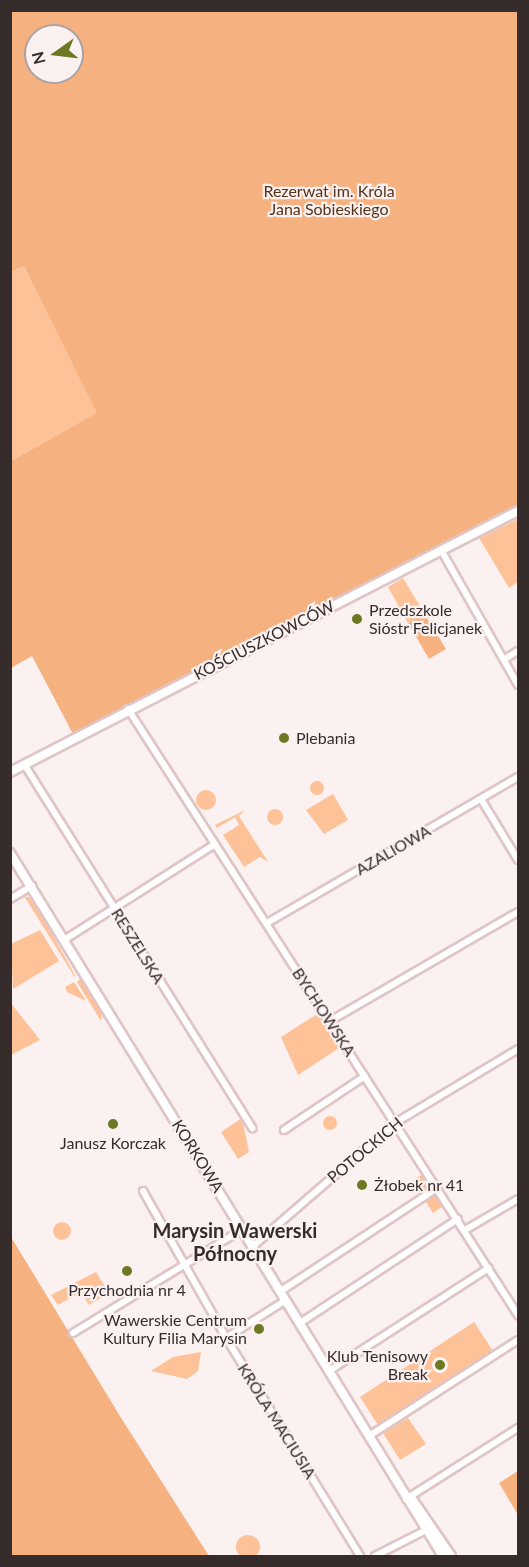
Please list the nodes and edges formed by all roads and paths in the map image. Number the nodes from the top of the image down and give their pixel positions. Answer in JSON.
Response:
{"nodes":[{"id":1,"x":519,"y":511,"type":"edge"},
{"id":2,"x":441,"y":550,"type":"junction"},
{"id":3,"x":519,"y":651,"type":"edge"},
{"id":4,"x":505,"y":659,"type":"junction"},
{"id":5,"x":519,"y":686,"type":"edge"},
{"id":6,"x":128,"y":709,"type":"junction"},
{"id":7,"x":24,"y":764,"type":"junction"},
{"id":8,"x":10,"y":771,"type":"edge"},
{"id":9,"x":519,"y":777,"type":"edge"},
{"id":10,"x":481,"y":799,"type":"junction"},
{"id":11,"x":215,"y":844,"type":"junction"},
{"id":12,"x":10,"y":853,"type":"edge"},
{"id":13,"x":519,"y":861,"type":"edge"},
{"id":14,"x":32,"y":886,"type":"junction"},
{"id":15,"x":10,"y":899,"type":"edge"},
{"id":16,"x":115,"y":909,"type":"junction"},
{"id":17,"x":519,"y":912,"type":"edge"},
{"id":18,"x":267,"y":923,"type":"junction"},
{"id":19,"x":64,"y":940,"type":"junction"},
{"id":20,"x":330,"y":1021,"type":"junction"},
{"id":21,"x":519,"y":1049,"type":"edge"},
{"id":22,"x":364,"y":1076,"type":"junction"},
{"id":23,"x":395,"y":1123,"type":"junction"},
{"id":24,"x":252,"y":1128,"type":"dead end"},
{"id":25,"x":284,"y":1130,"type":"dead end"},
{"id":26,"x":438,"y":1188,"type":"junction"},
{"id":27,"x":143,"y":1191,"type":"dead end"},
{"id":28,"x":519,"y":1198,"type":"edge"},
{"id":29,"x":458,"y":1219,"type":"junction"},
{"id":30,"x":465,"y":1230,"type":"junction"},
{"id":31,"x":233,"y":1235,"type":"dead end"},
{"id":32,"x":253,"y":1246,"type":"junction"},
{"id":33,"x":184,"y":1266,"type":"junction"},
{"id":34,"x":489,"y":1268,"type":"junction"},
{"id":35,"x":280,"y":1291,"type":"junction"},
{"id":36,"x":286,"y":1300,"type":"junction"},
{"id":37,"x":519,"y":1315,"type":"edge"},
{"id":38,"x":300,"y":1323,"type":"junction"},
{"id":39,"x":73,"y":1333,"type":"dead end"},
{"id":40,"x":226,"y":1338,"type":"junction"},
{"id":41,"x":519,"y":1340,"type":"edge"},
{"id":42,"x":329,"y":1371,"type":"junction"},
{"id":43,"x":519,"y":1428,"type":"edge"},
{"id":44,"x":369,"y":1436,"type":"junction"},
{"id":45,"x":407,"y":1498,"type":"junction"},
{"id":46,"x":428,"y":1529,"type":"junction"},
{"id":47,"x":360,"y":1557,"type":"edge"},
{"id":48,"x":375,"y":1557,"type":"edge"},
{"id":49,"x":443,"y":1557,"type":"edge"},
{"id":50,"x":451,"y":1557,"type":"edge"}],
"edges":[{"from":1,"to":2,"type":"street","name":"KOŚCIUSZKOWCÓW"},
{"from":2,"to":4,"type":"street"},
{"from":2,"to":6,"type":"street","name":"KOŚCIUSZKOWCÓW"},
{"from":3,"to":4,"type":"street"},
{"from":4,"to":5,"type":"street"},
{"from":6,"to":7,"type":"street","name":"KOŚCIUSZKOWCÓW"},
{"from":6,"to":11,"type":"street","name":"BYCHOWSKA"},
{"from":7,"to":8,"type":"street","name":"KOŚCIUSZKOWCÓW"},
{"from":7,"to":16,"type":"street","name":"RESZELSKA"},
{"from":9,"to":10,"type":"street","name":"AZALIOWA"},
{"from":10,"to":13,"type":"street"},
{"from":10,"to":18,"type":"street","name":"AZALIOWA"},
{"from":11,"to":16,"type":"street"},
{"from":11,"to":18,"type":"street","name":"BYCHOWSKA"},
{"from":12,"to":14,"type":"street","name":"KORKOWA"},
{"from":14,"to":15,"type":"street"},
{"from":14,"to":19,"type":"street","name":"KORKOWA"},
{"from":16,"to":19,"type":"street"},
{"from":16,"to":24,"type":"street","name":"RESZELSKA"},
{"from":17,"to":20,"type":"street"},
{"from":18,"to":20,"type":"street","name":"BYCHOWSKA"},
{"from":19,"to":32,"type":"street","name":"KORKOWA"},
{"from":20,"to":22,"type":"street","name":"BYCHOWSKA"},
{"from":21,"to":23,"type":"street","name":"POTOCKICH"},
{"from":22,"to":23,"type":"street","name":"BYCHOWSKA"},
{"from":22,"to":25,"type":"street"},
{"from":23,"to":26,"type":"street","name":"BYCHOWSKA"},
{"from":23,"to":32,"type":"street","name":"POTOCKICH"},
{"from":26,"to":29,"type":"street","name":"BYCHOWSKA"},
{"from":26,"to":35,"type":"street"},
{"from":27,"to":33,"type":"street","name":"KRÓLA MACIUSIA"},
{"from":28,"to":30,"type":"street"},
{"from":29,"to":30,"type":"street","name":"BYCHOWSKA"},
{"from":29,"to":38,"type":"street"},
{"from":30,"to":34,"type":"street","name":"BYCHOWSKA"},
{"from":31,"to":33,"type":"street"},
{"from":32,"to":35,"type":"street","name":"KORKOWA"},
{"from":33,"to":39,"type":"street"},
{"from":33,"to":40,"type":"street","name":"KRÓLA MACIUSIA"},
{"from":34,"to":37,"type":"street","name":"BYCHOWSKA"},
{"from":34,"to":42,"type":"street"},
{"from":35,"to":36,"type":"street","name":"KORKOWA"},
{"from":36,"to":38,"type":"street","name":"KORKOWA"},
{"from":36,"to":40,"type":"street"},
{"from":38,"to":42,"type":"street","name":"KORKOWA"},
{"from":40,"to":47,"type":"street","name":"KRÓLA MACIUSIA"},
{"from":41,"to":44,"type":"street"},
{"from":42,"to":44,"type":"street","name":"KORKOWA"},
{"from":43,"to":45,"type":"street"},
{"from":44,"to":45,"type":"street","name":"KORKOWA"},
{"from":45,"to":46,"type":"street","name":"KORKOWA"},
{"from":46,"to":48,"type":"street"},
{"from":46,"to":49,"type":"street","name":"KORKOWA"},
{"from":46,"to":50,"type":"street","name":"KORKOWA"}]}
